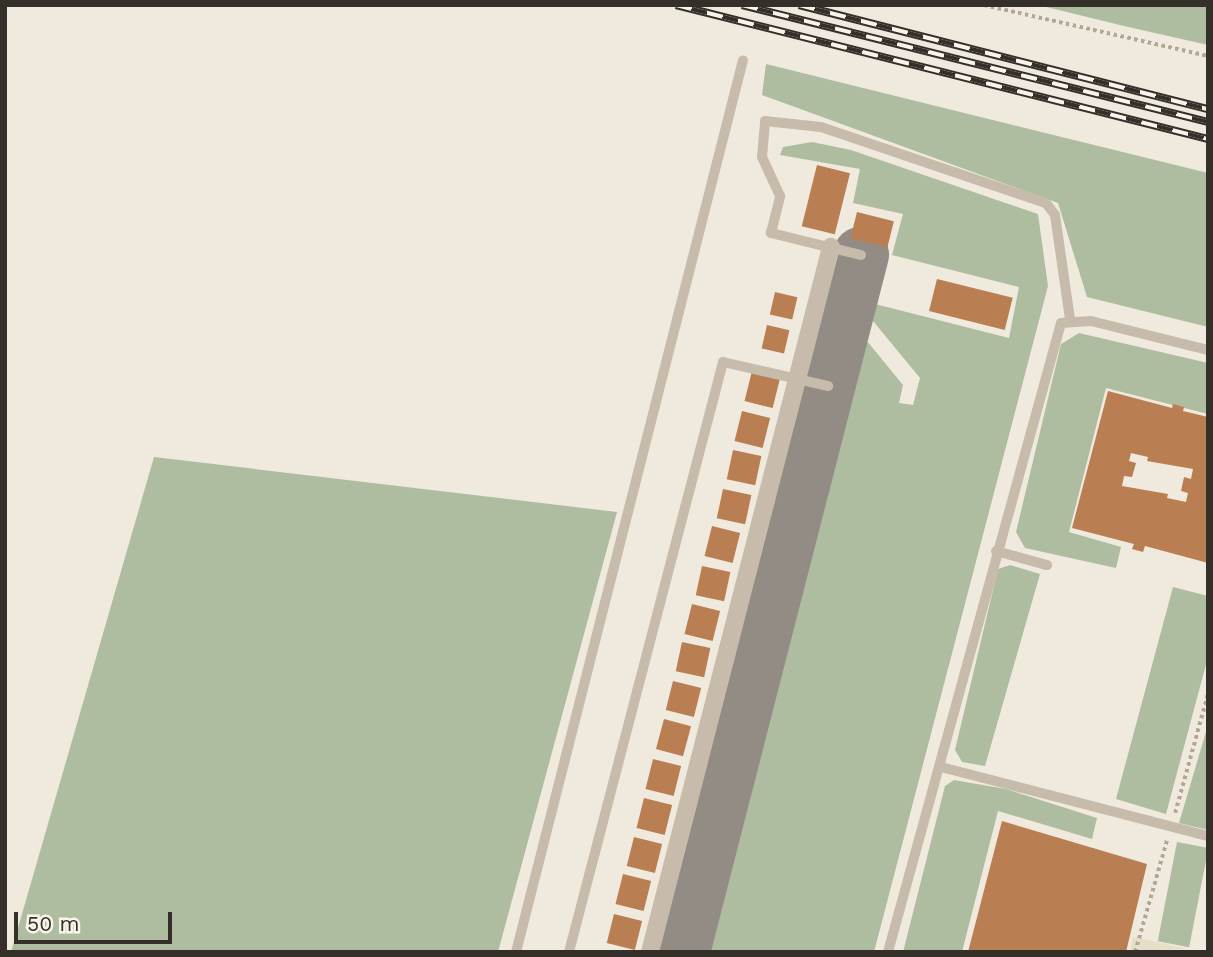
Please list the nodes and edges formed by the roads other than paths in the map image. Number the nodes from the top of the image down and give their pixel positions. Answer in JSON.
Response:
{"nodes":[{"id":1,"x":743,"y":60,"type":"dead end"},
{"id":2,"x":831,"y":247,"type":"junction"},
{"id":3,"x":861,"y":255,"type":"dead end"},
{"id":4,"x":1070,"y":319,"type":"junction"},
{"id":5,"x":1208,"y":350,"type":"edge"},
{"id":6,"x":797,"y":379,"type":"junction"},
{"id":7,"x":828,"y":386,"type":"dead end"},
{"id":8,"x":996,"y":551,"type":"junction"},
{"id":9,"x":1047,"y":565,"type":"dead end"},
{"id":10,"x":941,"y":767,"type":"junction"},
{"id":11,"x":1208,"y":836,"type":"edge"},
{"id":12,"x":516,"y":952,"type":"edge"},
{"id":13,"x":569,"y":952,"type":"edge"},
{"id":14,"x":650,"y":952,"type":"edge"},
{"id":15,"x":888,"y":952,"type":"edge"}],
"edges":[{"from":1,"to":12,"type":"lane"},
{"from":2,"to":3,"type":"lane"},
{"from":2,"to":4,"type":"lane"},
{"from":2,"to":6,"type":"street"},
{"from":4,"to":5,"type":"lane"},
{"from":4,"to":8,"type":"lane"},
{"from":6,"to":7,"type":"lane"},
{"from":6,"to":13,"type":"lane"},
{"from":6,"to":14,"type":"street"},
{"from":8,"to":9,"type":"lane"},
{"from":8,"to":10,"type":"lane"},
{"from":10,"to":11,"type":"lane"},
{"from":10,"to":15,"type":"lane"}]}
